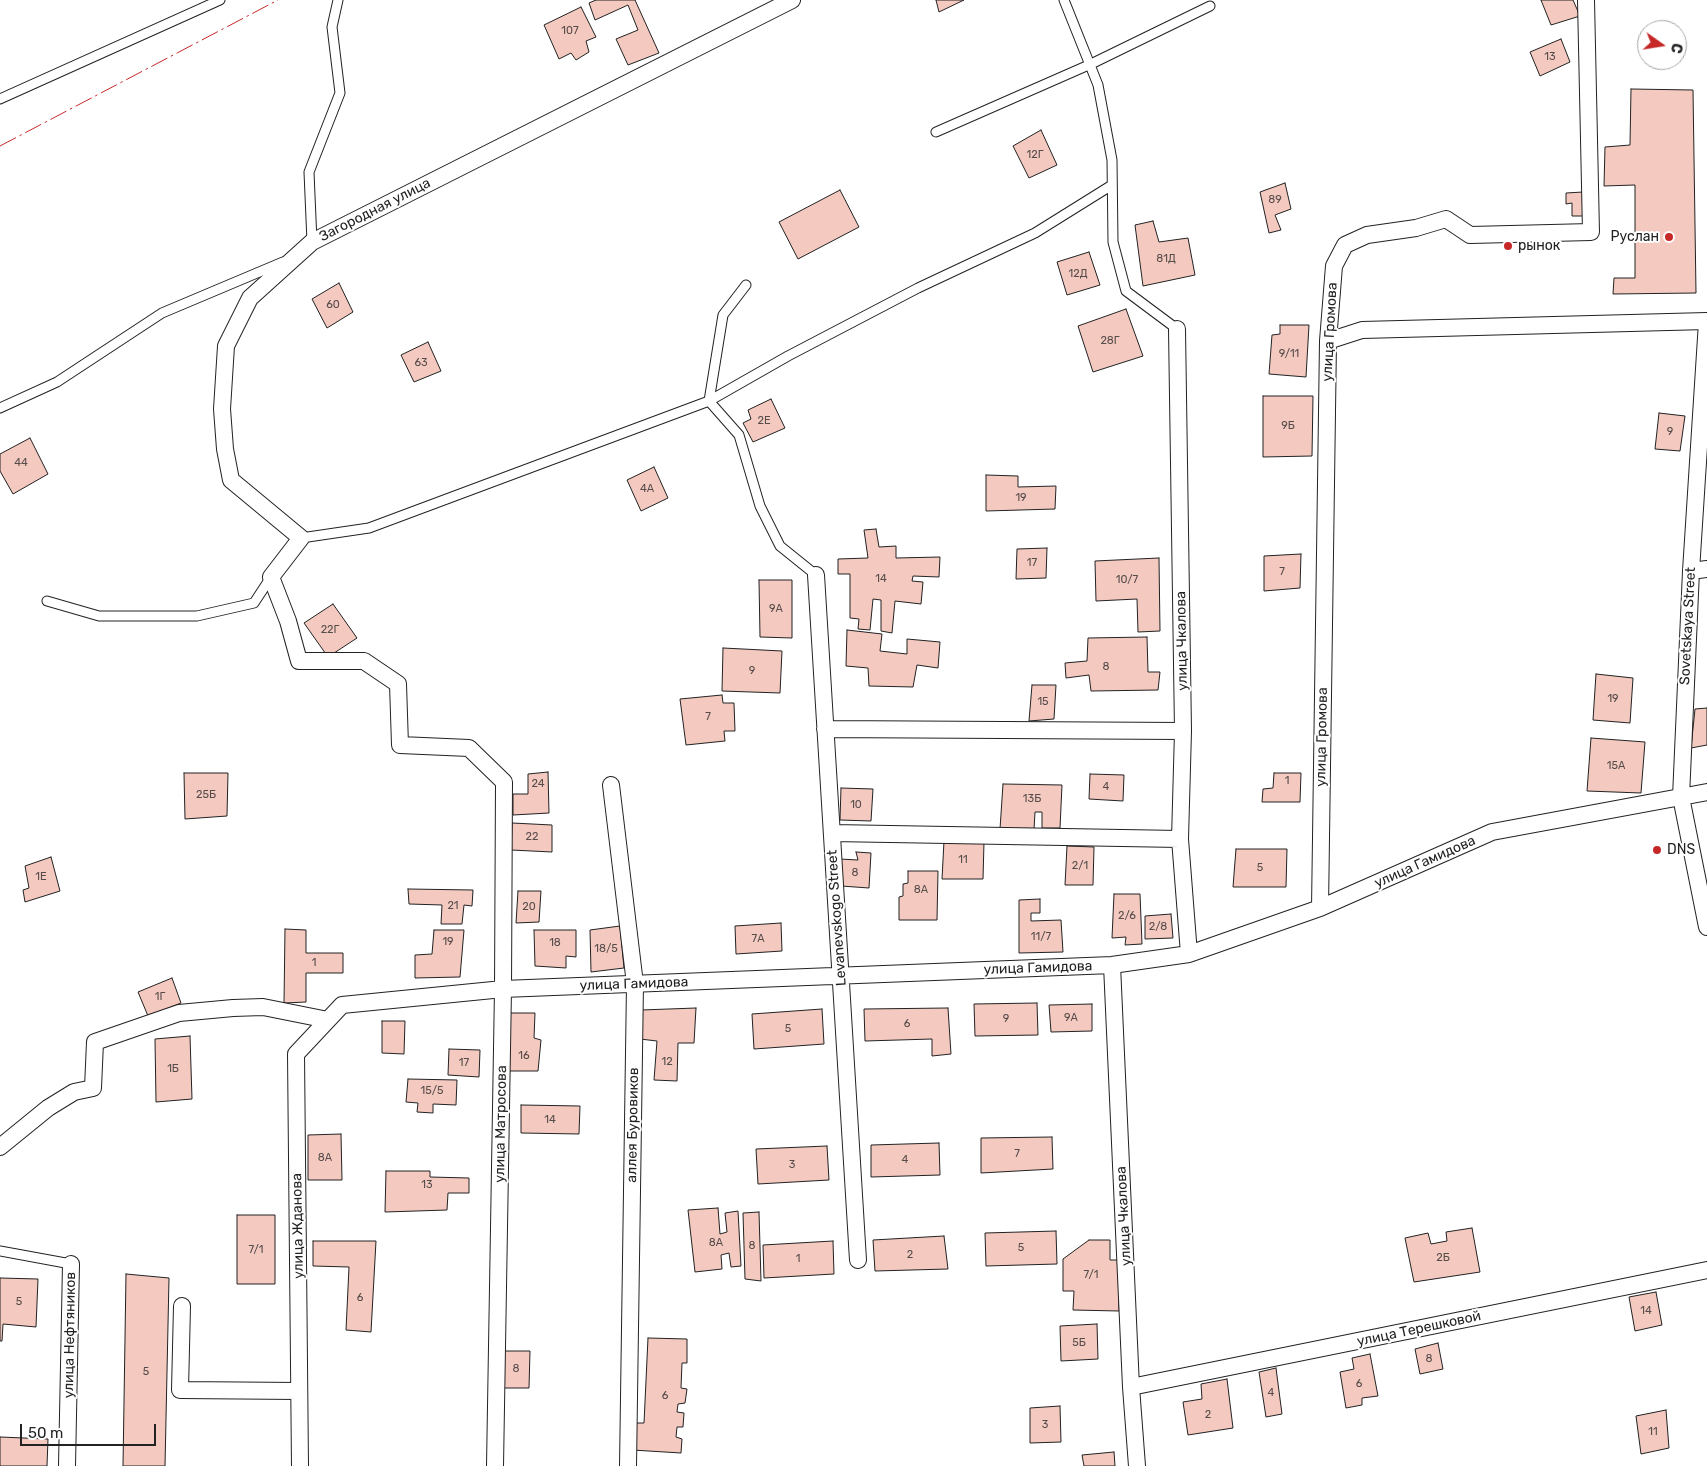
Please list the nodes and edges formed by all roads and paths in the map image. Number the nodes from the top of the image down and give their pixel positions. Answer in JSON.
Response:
{"nodes":[{"id":1,"x":220,"y":0,"type":"edge"},
{"id":2,"x":338,"y":0,"type":"edge"},
{"id":3,"x":792,"y":0,"type":"edge"},
{"id":4,"x":1064,"y":0,"type":"edge"},
{"id":5,"x":1586,"y":0,"type":"edge"},
{"id":6,"x":1210,"y":6,"type":"dead end"},
{"id":7,"x":1091,"y":64,"type":"junction"},
{"id":8,"x":0,"y":99,"type":"edge"},
{"id":9,"x":936,"y":132,"type":"dead end"},
{"id":10,"x":1112,"y":185,"type":"junction"},
{"id":11,"x":312,"y":242,"type":"junction"},
{"id":12,"x":746,"y":285,"type":"dead end"},
{"id":13,"x":1707,"y":322,"type":"edge"},
{"id":14,"x":1177,"y":328,"type":"joint"},
{"id":15,"x":1328,"y":341,"type":"junction"},
{"id":16,"x":709,"y":400,"type":"junction"},
{"id":17,"x":0,"y":408,"type":"edge"},
{"id":18,"x":301,"y":538,"type":"junction"},
{"id":19,"x":1707,"y":569,"type":"edge"},
{"id":20,"x":1690,"y":571,"type":"junction"},
{"id":21,"x":816,"y":575,"type":"joint"},
{"id":22,"x":271,"y":577,"type":"junction"},
{"id":23,"x":47,"y":601,"type":"dead end"},
{"id":24,"x":825,"y":729,"type":"junction"},
{"id":25,"x":1183,"y":731,"type":"junction"},
{"id":26,"x":611,"y":785,"type":"dead end"},
{"id":27,"x":1707,"y":792,"type":"edge"},
{"id":28,"x":1680,"y":797,"type":"junction"},
{"id":29,"x":832,"y":833,"type":"junction"},
{"id":30,"x":1180,"y":839,"type":"junction"},
{"id":31,"x":1320,"y":908,"type":"junction"},
{"id":32,"x":1707,"y":927,"type":"edge"},
{"id":33,"x":1189,"y":954,"type":"junction"},
{"id":34,"x":1112,"y":965,"type":"junction"},
{"id":35,"x":841,"y":975,"type":"junction"},
{"id":36,"x":635,"y":984,"type":"junction"},
{"id":37,"x":503,"y":990,"type":"junction"},
{"id":38,"x":342,"y":1005,"type":"joint"},
{"id":39,"x":328,"y":1020,"type":"junction"},
{"id":40,"x":0,"y":1148,"type":"edge"},
{"id":41,"x":0,"y":1251,"type":"edge"},
{"id":42,"x":858,"y":1260,"type":"dead end"},
{"id":43,"x":71,"y":1264,"type":"joint"},
{"id":44,"x":1707,"y":1270,"type":"edge"},
{"id":45,"x":182,"y":1306,"type":"dead end"},
{"id":46,"x":1132,"y":1387,"type":"junction"},
{"id":47,"x":299,"y":1391,"type":"junction"},
{"id":48,"x":67,"y":1466,"type":"edge"},
{"id":49,"x":300,"y":1466,"type":"edge"},
{"id":50,"x":495,"y":1466,"type":"edge"},
{"id":51,"x":628,"y":1466,"type":"edge"},
{"id":52,"x":1137,"y":1466,"type":"edge"}],
"edges":[{"from":1,"to":8,"type":"lane"},
{"from":2,"to":11,"type":"lane"},
{"from":3,"to":11,"type":"street","name":"Загородная улица"},
{"from":4,"to":7,"type":"lane"},
{"from":5,"to":15,"type":"street","name":"улица Громова"},
{"from":6,"to":7,"type":"lane"},
{"from":7,"to":9,"type":"lane"},
{"from":7,"to":10,"type":"lane"},
{"from":10,"to":14,"type":"lane"},
{"from":10,"to":16,"type":"lane"},
{"from":11,"to":17,"type":"lane"},
{"from":11,"to":18,"type":"street","name":"Загородная улица"},
{"from":12,"to":16,"type":"lane"},
{"from":13,"to":15,"type":"street"},
{"from":13,"to":20,"type":"street","name":"Sovetskaya Street"},
{"from":14,"to":25,"type":"street","name":"улица Чкалова"},
{"from":15,"to":31,"type":"street","name":"улица Громова"},
{"from":16,"to":18,"type":"lane"},
{"from":16,"to":21,"type":"lane"},
{"from":18,"to":22,"type":"street"},
{"from":19,"to":20,"type":"street"},
{"from":20,"to":28,"type":"street","name":"Sovetskaya Street"},
{"from":21,"to":24,"type":"street","name":"Levanevskogo Street"},
{"from":22,"to":23,"type":"lane"},
{"from":22,"to":37,"type":"street","name":"улица Матросова"},
{"from":24,"to":25,"type":"street"},
{"from":24,"to":29,"type":"street","name":"Levanevskogo Street"},
{"from":25,"to":30,"type":"street","name":"улица Чкалова"},
{"from":26,"to":36,"type":"street","name":"аллея Буровиков"},
{"from":27,"to":28,"type":"street","name":"улица Гамидова"},
{"from":28,"to":31,"type":"street","name":"улица Гамидова"},
{"from":28,"to":32,"type":"street","name":"Sovetskaya Street"},
{"from":29,"to":30,"type":"street"},
{"from":29,"to":35,"type":"street","name":"Levanevskogo Street"},
{"from":30,"to":33,"type":"street","name":"улица Чкалова"},
{"from":31,"to":33,"type":"street","name":"улица Гамидова"},
{"from":33,"to":34,"type":"street","name":"улица Гамидова"},
{"from":34,"to":35,"type":"street","name":"улица Гамидова"},
{"from":34,"to":46,"type":"street","name":"улица Чкалова"},
{"from":35,"to":36,"type":"street","name":"улица Гамидова"},
{"from":35,"to":42,"type":"street","name":"Levanevskogo Street"},
{"from":36,"to":37,"type":"street","name":"улица Гамидова"},
{"from":36,"to":51,"type":"street","name":"аллея Буровиков"},
{"from":37,"to":38,"type":"street","name":"улица Гамидова"},
{"from":37,"to":50,"type":"street","name":"улица Матросова"},
{"from":38,"to":39,"type":"street","name":"улица Жданова"},
{"from":39,"to":40,"type":"street"},
{"from":39,"to":47,"type":"street","name":"улица Жданова"},
{"from":41,"to":43,"type":"lane"},
{"from":43,"to":48,"type":"street","name":"улица Нефтяников"},
{"from":44,"to":46,"type":"street","name":"улица Терешковой"},
{"from":45,"to":47,"type":"street"},
{"from":46,"to":52,"type":"street","name":"улица Чкалова"},
{"from":47,"to":49,"type":"street","name":"улица Жданова"}]}
